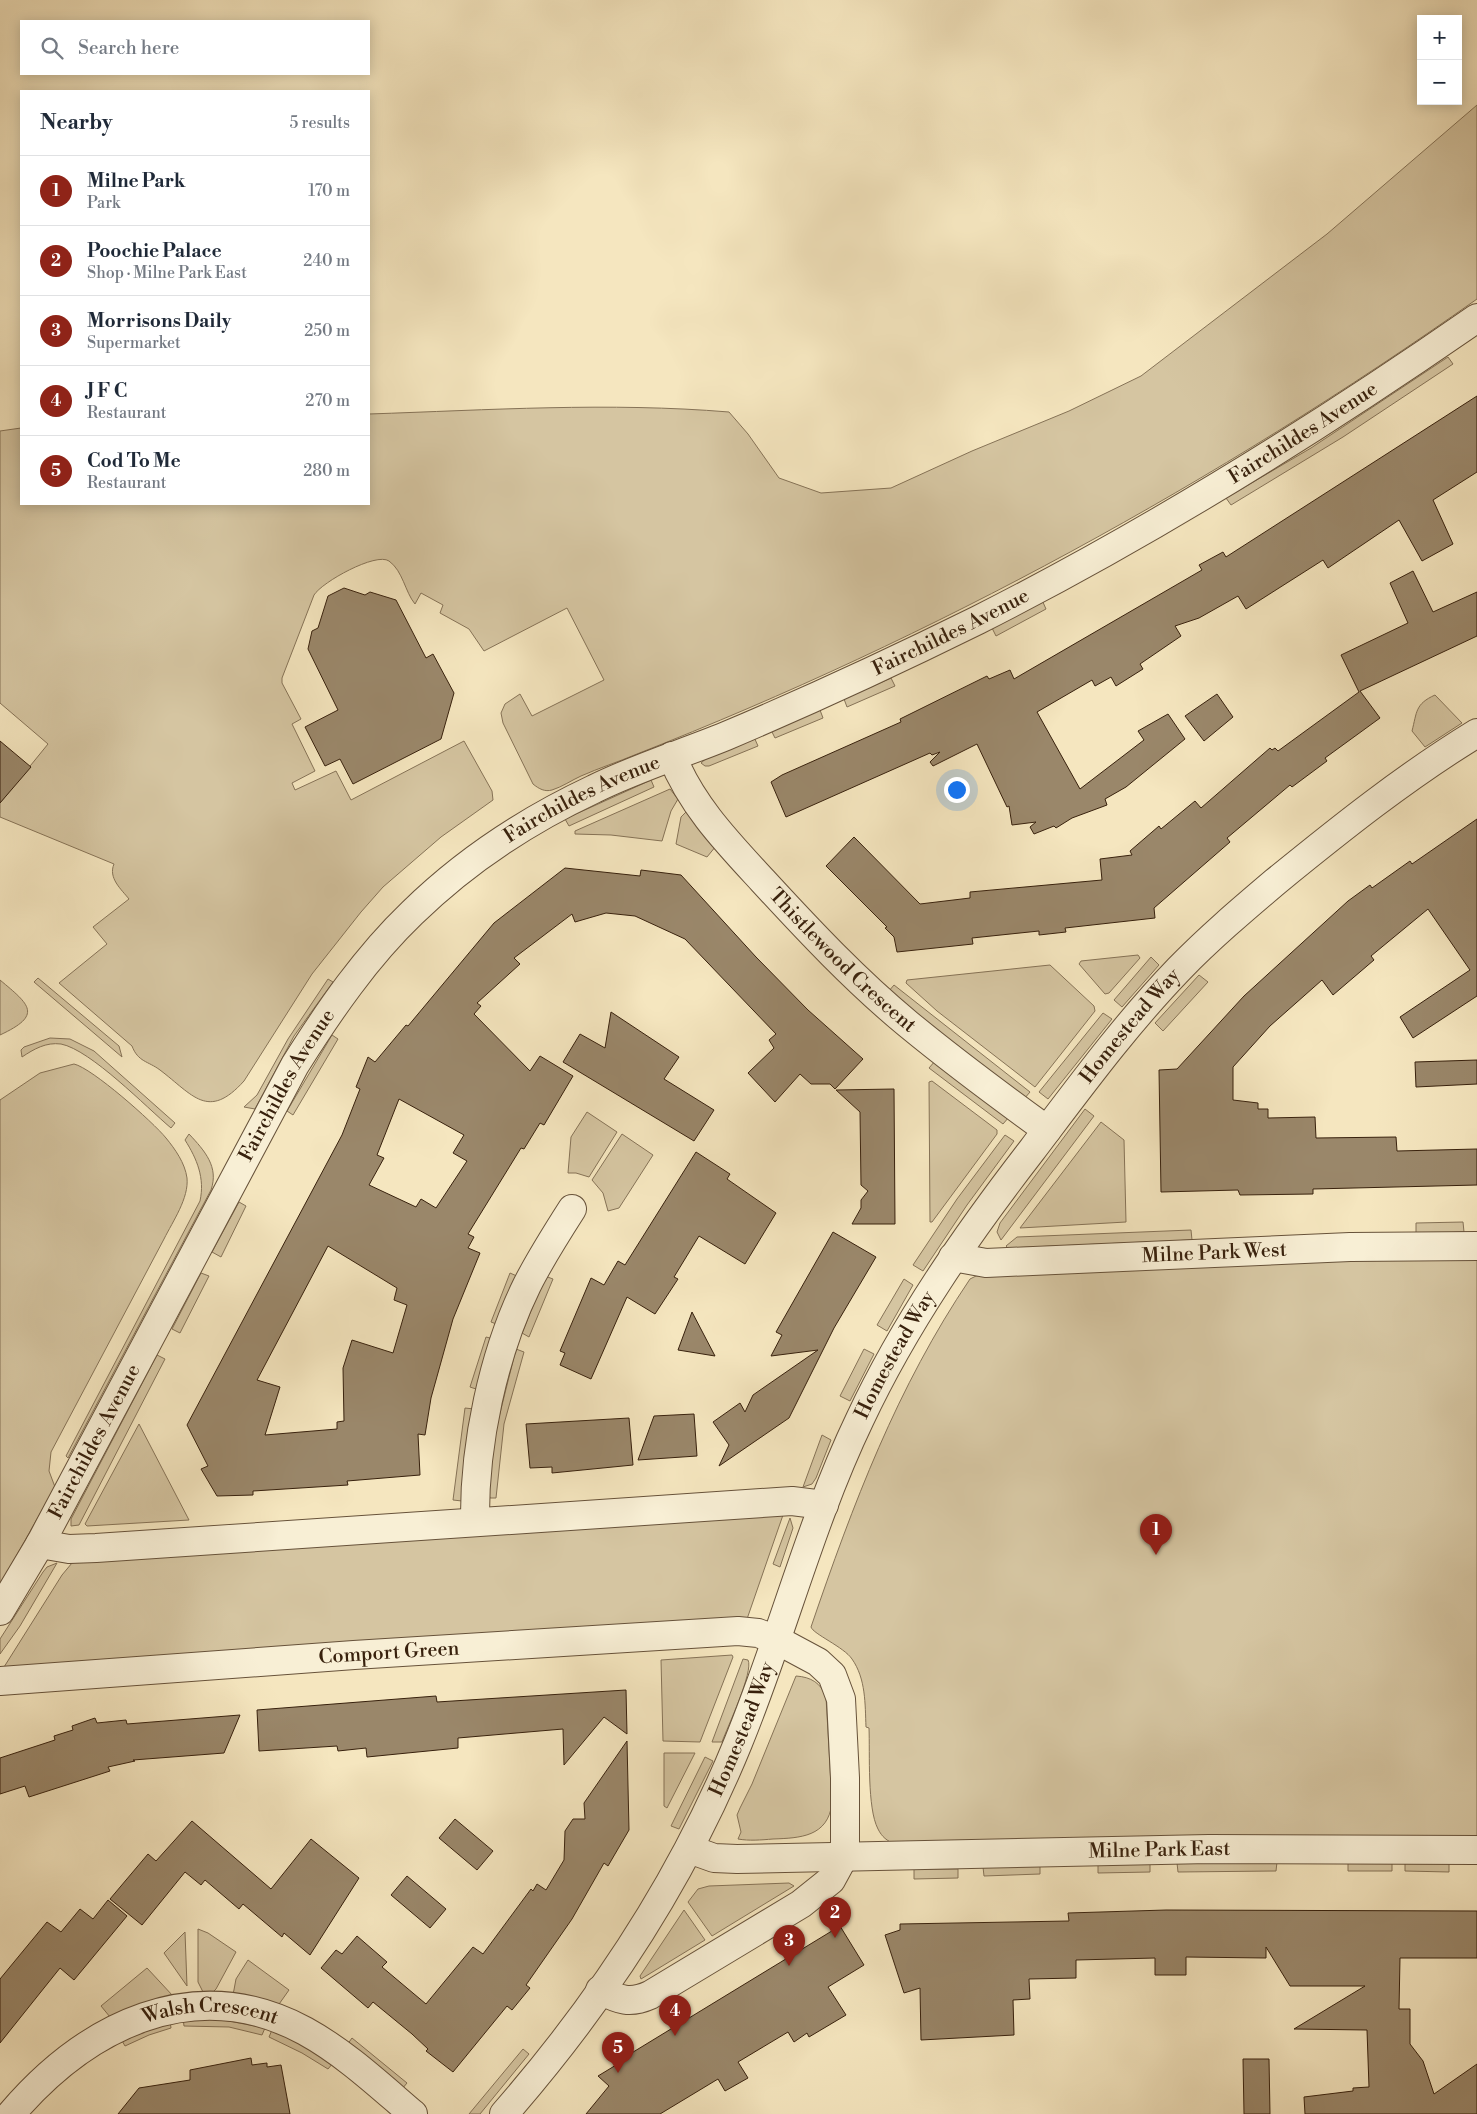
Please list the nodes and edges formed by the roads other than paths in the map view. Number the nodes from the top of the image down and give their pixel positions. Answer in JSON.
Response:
{"nodes":[{"id":1,"x":1477,"y":318,"type":"edge"},
{"id":2,"x":1477,"y":733,"type":"edge"},
{"id":3,"x":672,"y":756,"type":"junction"},
{"id":4,"x":1047,"y":1130,"type":"junction"},
{"id":5,"x":572,"y":1209,"type":"dead end"},
{"id":6,"x":1477,"y":1246,"type":"edge"},
{"id":7,"x":953,"y":1257,"type":"junction"},
{"id":8,"x":824,"y":1505,"type":"junction"},
{"id":9,"x":475,"y":1522,"type":"junction"},
{"id":10,"x":40,"y":1544,"type":"junction"},
{"id":11,"x":0,"y":1611,"type":"edge"},
{"id":12,"x":777,"y":1640,"type":"junction"},
{"id":13,"x":0,"y":1681,"type":"edge"},
{"id":14,"x":689,"y":1849,"type":"junction"},
{"id":15,"x":1477,"y":1850,"type":"edge"},
{"id":16,"x":843,"y":1858,"type":"junction"},
{"id":17,"x":600,"y":1990,"type":"junction"},
{"id":18,"x":11,"y":2114,"type":"edge"},
{"id":19,"x":414,"y":2114,"type":"edge"},
{"id":20,"x":504,"y":2114,"type":"edge"}],
"edges":[{"from":1,"to":3,"type":"street","name":"Fairchildes Avenue"},
{"from":2,"to":4,"type":"street","name":"Homestead Way"},
{"from":3,"to":4,"type":"street","name":"Thistlewood Crescent"},
{"from":3,"to":10,"type":"street","name":"Fairchildes Avenue"},
{"from":4,"to":7,"type":"street","name":"Homestead Way"},
{"from":5,"to":9,"type":"street"},
{"from":6,"to":7,"type":"street","name":"Milne Park West"},
{"from":7,"to":8,"type":"street","name":"Homestead Way"},
{"from":8,"to":9,"type":"street"},
{"from":8,"to":12,"type":"street","name":"Homestead Way"},
{"from":9,"to":10,"type":"street"},
{"from":10,"to":11,"type":"street","name":"Fairchildes Avenue"},
{"from":12,"to":13,"type":"street","name":"Comport Green"},
{"from":12,"to":14,"type":"street","name":"Homestead Way"},
{"from":12,"to":16,"type":"street"},
{"from":14,"to":16,"type":"street","name":"Milne Park East"},
{"from":14,"to":17,"type":"street","name":"Homestead Way"},
{"from":15,"to":16,"type":"street","name":"Milne Park East"},
{"from":16,"to":17,"type":"street"},
{"from":17,"to":20,"type":"street","name":"Homestead Way"},
{"from":18,"to":19,"type":"street","name":"Walsh Crescent"}]}
